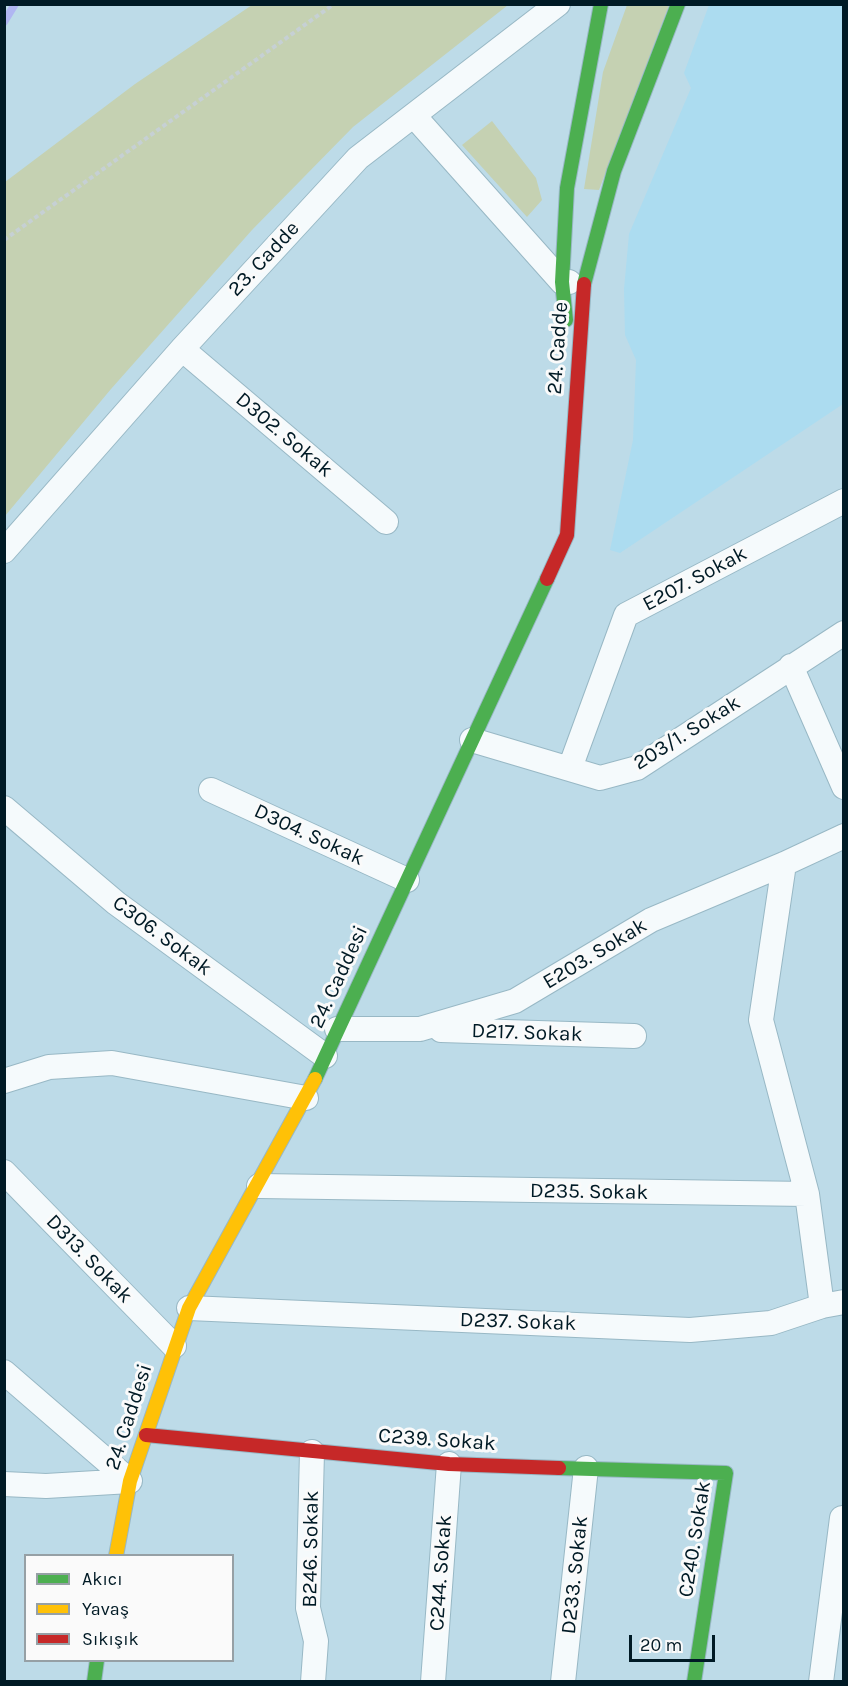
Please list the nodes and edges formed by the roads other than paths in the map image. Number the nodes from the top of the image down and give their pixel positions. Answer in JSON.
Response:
{"nodes":[{"id":1,"x":558,"y":4,"type":"edge"},
{"id":2,"x":601,"y":4,"type":"edge"},
{"id":3,"x":678,"y":4,"type":"edge"},
{"id":4,"x":415,"y":117,"type":"junction"},
{"id":5,"x":573,"y":282,"type":"junction"},
{"id":6,"x":182,"y":348,"type":"junction"},
{"id":7,"x":575,"y":409,"type":"junction"},
{"id":8,"x":843,"y":501,"type":"edge"},
{"id":9,"x":386,"y":522,"type":"dead end"},
{"id":10,"x":4,"y":551,"type":"edge"},
{"id":11,"x":843,"y":633,"type":"edge"},
{"id":12,"x":791,"y":666,"type":"junction"},
{"id":13,"x":472,"y":740,"type":"junction"},
{"id":14,"x":570,"y":768,"type":"junction"},
{"id":15,"x":843,"y":787,"type":"edge"},
{"id":16,"x":211,"y":790,"type":"dead end"},
{"id":17,"x":4,"y":808,"type":"edge"},
{"id":18,"x":843,"y":836,"type":"edge"},
{"id":19,"x":784,"y":864,"type":"junction"},
{"id":20,"x":407,"y":880,"type":"junction"},
{"id":21,"x":337,"y":1029,"type":"junction"},
{"id":22,"x":420,"y":1029,"type":"junction"},
{"id":23,"x":634,"y":1036,"type":"dead end"},
{"id":24,"x":325,"y":1056,"type":"junction"},
{"id":25,"x":4,"y":1081,"type":"edge"},
{"id":26,"x":306,"y":1098,"type":"junction"},
{"id":27,"x":4,"y":1172,"type":"edge"},
{"id":28,"x":259,"y":1185,"type":"junction"},
{"id":29,"x":807,"y":1194,"type":"junction"},
{"id":30,"x":833,"y":1304,"type":"edge"},
{"id":31,"x":189,"y":1308,"type":"junction"},
{"id":32,"x":174,"y":1346,"type":"junction"},
{"id":33,"x":4,"y":1372,"type":"edge"},
{"id":34,"x":146,"y":1435,"type":"junction"},
{"id":35,"x":312,"y":1452,"type":"junction"},
{"id":36,"x":449,"y":1464,"type":"junction"},
{"id":37,"x":586,"y":1468,"type":"junction"},
{"id":38,"x":726,"y":1473,"type":"joint"},
{"id":39,"x":130,"y":1481,"type":"junction"},
{"id":40,"x":4,"y":1484,"type":"edge"},
{"id":41,"x":842,"y":1518,"type":"edge"},
{"id":42,"x":116,"y":1554,"type":"edge"},
{"id":43,"x":97,"y":1662,"type":"edge"},
{"id":44,"x":94,"y":1682,"type":"edge"},
{"id":45,"x":314,"y":1682,"type":"edge"},
{"id":46,"x":433,"y":1682,"type":"edge"},
{"id":47,"x":563,"y":1682,"type":"edge"},
{"id":48,"x":694,"y":1682,"type":"edge"},
{"id":49,"x":821,"y":1682,"type":"edge"}],
"edges":[{"from":1,"to":4,"type":"street","name":"23. Cadde"},
{"from":2,"to":5,"type":"street","name":"24. Cadde"},
{"from":3,"to":5,"type":"street","name":"24. Cadde"},
{"from":4,"to":5,"type":"street"},
{"from":4,"to":6,"type":"street","name":"23. Cadde"},
{"from":5,"to":7,"type":"street","name":"24. Cadde"},
{"from":5,"to":7,"type":"street","name":"24. Cadde"},
{"from":6,"to":9,"type":"street","name":"D302. Sokak"},
{"from":6,"to":10,"type":"street","name":"23. Cadde"},
{"from":7,"to":13,"type":"street","name":"24. Caddesi"},
{"from":8,"to":14,"type":"street","name":"E207. Sokak"},
{"from":11,"to":12,"type":"street","name":"203/1. Sokak"},
{"from":12,"to":14,"type":"street","name":"203/1. Sokak"},
{"from":12,"to":15,"type":"street"},
{"from":13,"to":14,"type":"street","name":"203/1. Sokak"},
{"from":13,"to":20,"type":"street","name":"24. Caddesi"},
{"from":16,"to":20,"type":"street","name":"D304. Sokak"},
{"from":17,"to":24,"type":"street","name":"C306. Sokak"},
{"from":18,"to":19,"type":"street","name":"E203. Sokak"},
{"from":19,"to":22,"type":"street","name":"E203. Sokak"},
{"from":19,"to":29,"type":"street"},
{"from":20,"to":21,"type":"street","name":"24. Caddesi"},
{"from":21,"to":22,"type":"street","name":"E203. Sokak"},
{"from":21,"to":24,"type":"street","name":"24. Caddesi"},
{"from":22,"to":23,"type":"street","name":"D217. Sokak"},
{"from":24,"to":26,"type":"street","name":"24. Caddesi"},
{"from":25,"to":26,"type":"street"},
{"from":26,"to":28,"type":"street","name":"24. Caddesi"},
{"from":27,"to":32,"type":"street","name":"D313. Sokak"},
{"from":28,"to":29,"type":"street","name":"D235. Sokak"},
{"from":28,"to":31,"type":"street","name":"24. Caddesi"},
{"from":29,"to":30,"type":"street"},
{"from":30,"to":31,"type":"street","name":"D237. Sokak"},
{"from":31,"to":32,"type":"street","name":"24. Caddesi"},
{"from":32,"to":34,"type":"street","name":"24. Caddesi"},
{"from":33,"to":39,"type":"street"},
{"from":34,"to":35,"type":"street","name":"C239. Sokak"},
{"from":34,"to":39,"type":"street","name":"24. Caddesi"},
{"from":35,"to":36,"type":"street","name":"C239. Sokak"},
{"from":35,"to":45,"type":"street","name":"B246. Sokak"},
{"from":36,"to":37,"type":"street","name":"C239. Sokak"},
{"from":36,"to":46,"type":"street","name":"C244. Sokak"},
{"from":37,"to":38,"type":"street","name":"C239. Sokak"},
{"from":37,"to":47,"type":"street","name":"D233. Sokak"},
{"from":38,"to":48,"type":"street","name":"C240. Sokak"},
{"from":39,"to":40,"type":"street"},
{"from":39,"to":42,"type":"street","name":"24. Caddesi"},
{"from":41,"to":49,"type":"street"},
{"from":43,"to":44,"type":"street"}]}
